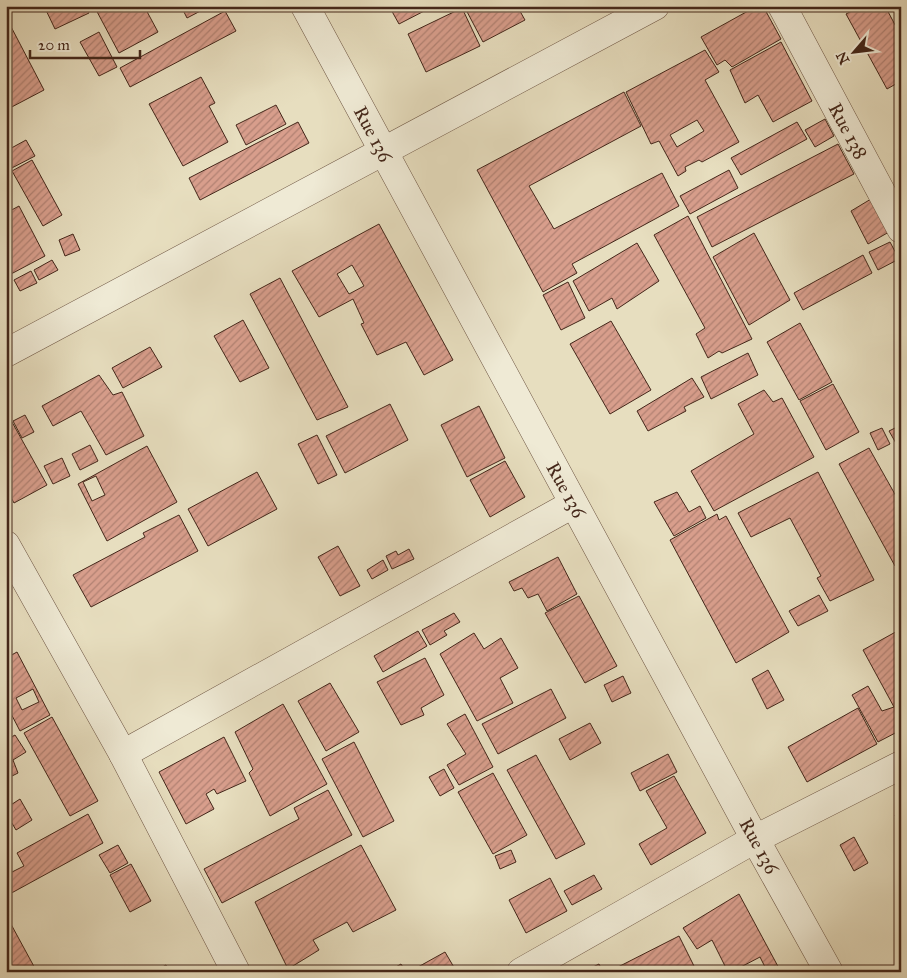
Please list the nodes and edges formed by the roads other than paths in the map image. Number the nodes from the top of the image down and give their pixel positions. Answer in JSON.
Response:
{"nodes":[{"id":1,"x":304,"y":6,"type":"edge"},
{"id":2,"x":655,"y":6,"type":"edge"},
{"id":3,"x":782,"y":6,"type":"edge"},
{"id":4,"x":382,"y":152,"type":"junction"},
{"id":5,"x":901,"y":229,"type":"edge"},
{"id":6,"x":6,"y":354,"type":"edge"},
{"id":7,"x":574,"y":504,"type":"junction"},
{"id":8,"x":6,"y":545,"type":"edge"},
{"id":9,"x":123,"y":754,"type":"junction"},
{"id":10,"x":901,"y":765,"type":"edge"},
{"id":11,"x":755,"y":839,"type":"junction"},
{"id":12,"x":236,"y":972,"type":"edge"},
{"id":13,"x":521,"y":972,"type":"edge"},
{"id":14,"x":829,"y":972,"type":"edge"}],
"edges":[{"from":1,"to":4,"type":"street","name":"Rue 136"},
{"from":2,"to":4,"type":"street"},
{"from":3,"to":5,"type":"street","name":"Rue 138"},
{"from":4,"to":6,"type":"street"},
{"from":4,"to":7,"type":"street","name":"Rue 136"},
{"from":7,"to":9,"type":"street"},
{"from":7,"to":11,"type":"street","name":"Rue 136"},
{"from":8,"to":9,"type":"street"},
{"from":9,"to":12,"type":"street"},
{"from":10,"to":11,"type":"street"},
{"from":11,"to":13,"type":"street"},
{"from":11,"to":14,"type":"street","name":"Rue 136"}]}
